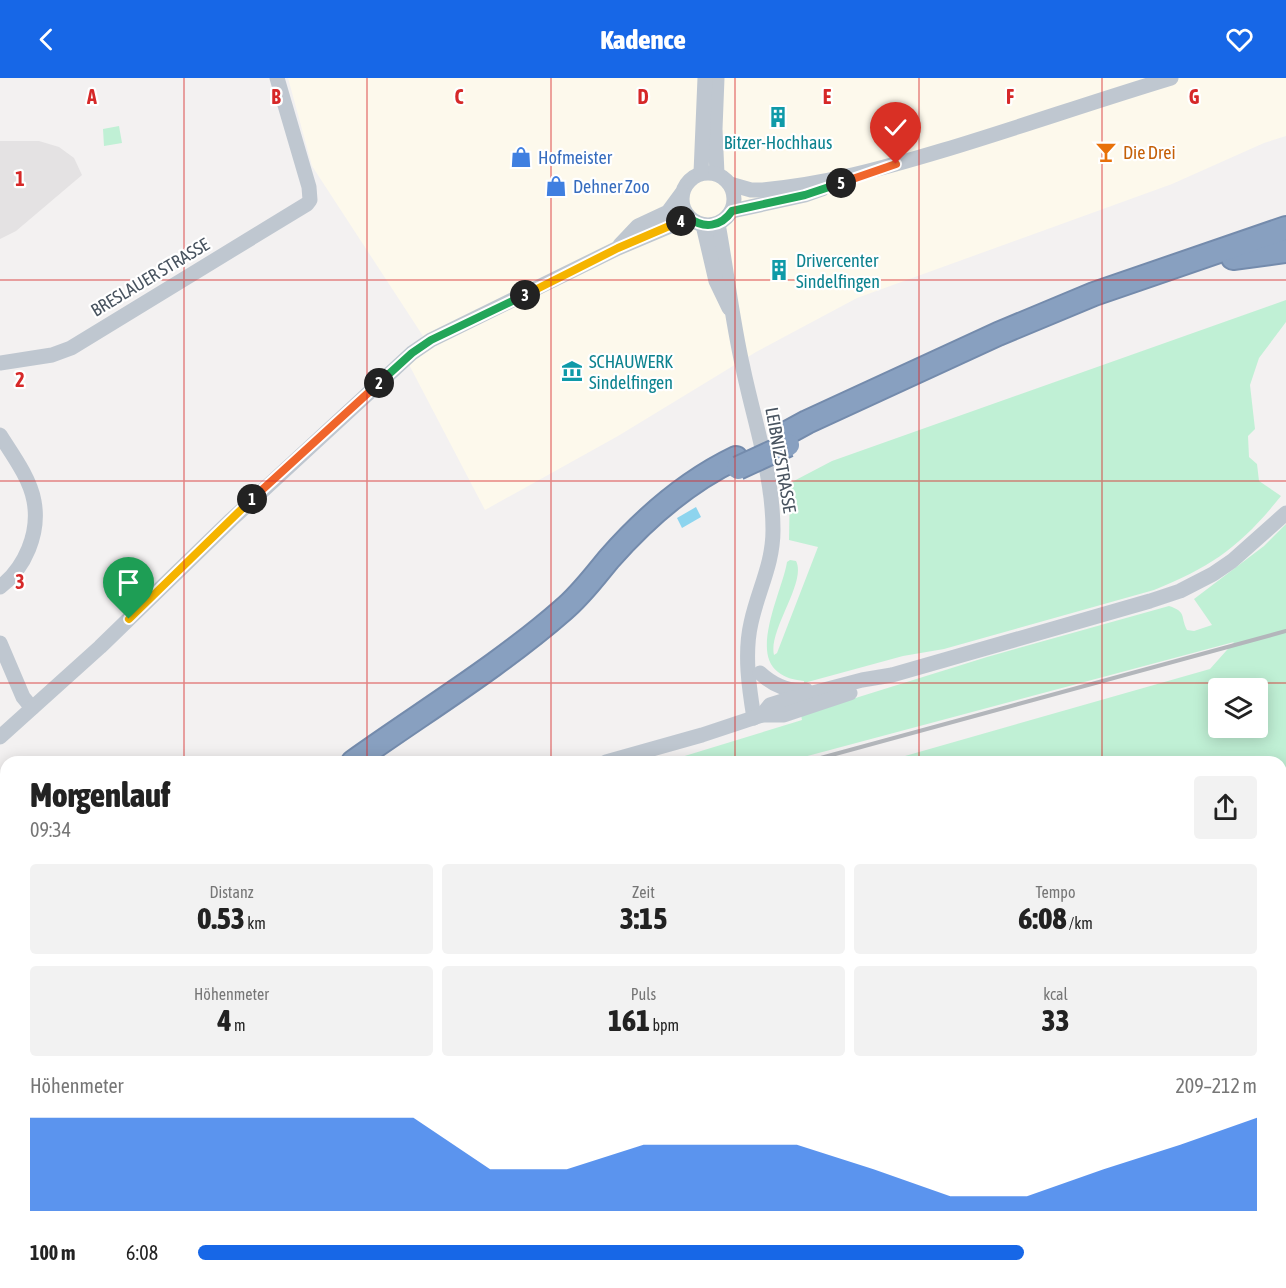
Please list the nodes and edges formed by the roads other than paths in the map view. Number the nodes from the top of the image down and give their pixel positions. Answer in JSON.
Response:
{"nodes":[{"id":1,"x":277,"y":78,"type":"edge"},
{"id":2,"x":705,"y":78,"type":"edge"},
{"id":3,"x":717,"y":78,"type":"edge"},
{"id":4,"x":1171,"y":78,"type":"edge"},
{"id":5,"x":896,"y":164,"type":"junction"},
{"id":6,"x":716,"y":177,"type":"junction"},
{"id":7,"x":682,"y":193,"type":"junction"},
{"id":8,"x":732,"y":211,"type":"junction"},
{"id":9,"x":703,"y":222,"type":"junction"},
{"id":10,"x":1286,"y":228,"type":"edge"},
{"id":11,"x":1286,"y":240,"type":"edge"},
{"id":12,"x":618,"y":248,"type":"junction"},
{"id":13,"x":1286,"y":251,"type":"edge"},
{"id":14,"x":1233,"y":258,"type":"junction"},
{"id":15,"x":0,"y":363,"type":"edge"},
{"id":16,"x":0,"y":435,"type":"edge"},
{"id":17,"x":786,"y":440,"type":"junction"},
{"id":18,"x":737,"y":463,"type":"junction"},
{"id":19,"x":1284,"y":510,"type":"edge"},
{"id":20,"x":0,"y":587,"type":"edge"},
{"id":21,"x":0,"y":644,"type":"edge"},
{"id":22,"x":749,"y":648,"type":"junction"},
{"id":23,"x":760,"y":673,"type":"junction"},
{"id":24,"x":892,"y":675,"type":"junction"},
{"id":25,"x":833,"y":688,"type":"junction"},
{"id":26,"x":32,"y":708,"type":"junction"},
{"id":27,"x":758,"y":717,"type":"junction"},
{"id":28,"x":0,"y":737,"type":"edge"},
{"id":29,"x":362,"y":756,"type":"edge"},
{"id":30,"x":385,"y":756,"type":"edge"},
{"id":31,"x":626,"y":756,"type":"edge"}],
"edges":[{"from":1,"to":15,"type":"street","name":"BRESLAUER STRASSE"},
{"from":2,"to":6,"type":"street"},
{"from":3,"to":6,"type":"street"},
{"from":4,"to":5,"type":"street"},
{"from":5,"to":6,"type":"street"},
{"from":5,"to":8,"type":"street"},
{"from":6,"to":7,"type":"street"},
{"from":6,"to":8,"type":"street"},
{"from":7,"to":9,"type":"street"},
{"from":7,"to":12,"type":"street"},
{"from":8,"to":9,"type":"street"},
{"from":9,"to":12,"type":"street"},
{"from":9,"to":22,"type":"street","name":"LEIBNIZSTRASSE"},
{"from":10,"to":17,"type":"highway"},
{"from":11,"to":14,"type":"highway"},
{"from":12,"to":26,"type":"street"},
{"from":13,"to":14,"type":"highway"},
{"from":14,"to":17,"type":"highway"},
{"from":16,"to":20,"type":"street"},
{"from":17,"to":18,"type":"highway","bridge":true},
{"from":18,"to":29,"type":"highway"},
{"from":18,"to":30,"type":"highway"},
{"from":19,"to":24,"type":"street"},
{"from":21,"to":26,"type":"street"},
{"from":22,"to":23,"type":"street","name":"LEIBNIZSTRASSE"},
{"from":22,"to":27,"type":"street","name":"LEIBNIZSTRASSE"},
{"from":23,"to":25,"type":"street"},
{"from":23,"to":27,"type":"street","name":"LEIBNIZSTRASSE"},
{"from":24,"to":25,"type":"street"},
{"from":24,"to":27,"type":"street"},
{"from":25,"to":27,"type":"street"},
{"from":26,"to":28,"type":"street"},
{"from":27,"to":31,"type":"street"}]}
